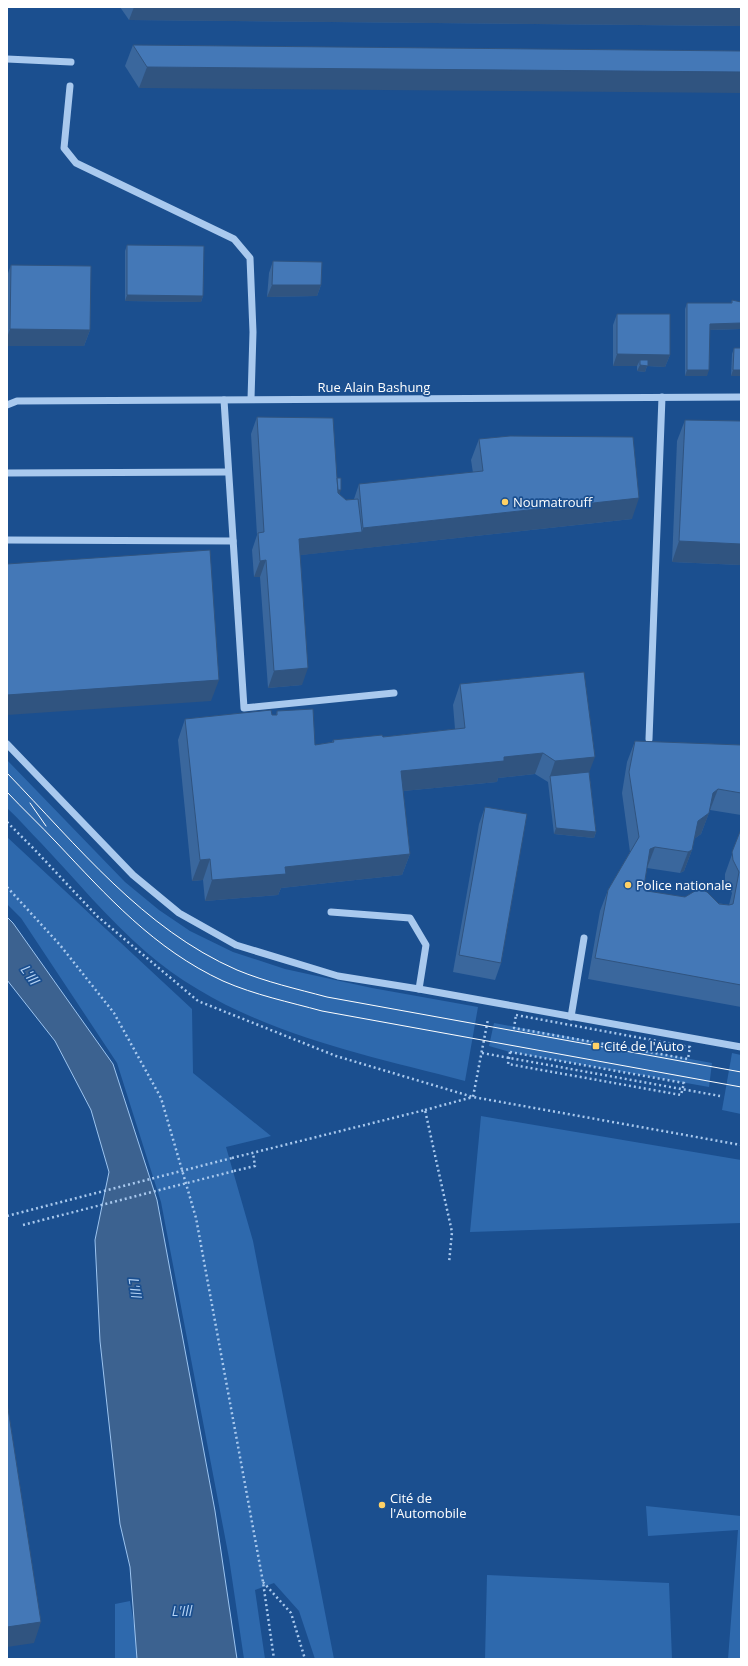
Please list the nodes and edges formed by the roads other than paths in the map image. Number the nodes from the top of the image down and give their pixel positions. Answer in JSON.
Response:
{"nodes":[{"id":1,"x":7,"y":59,"type":"edge"},
{"id":2,"x":71,"y":62,"type":"dead end"},
{"id":3,"x":70,"y":86,"type":"dead end"},
{"id":4,"x":662,"y":397,"type":"junction"},
{"id":5,"x":741,"y":397,"type":"edge"},
{"id":6,"x":251,"y":399,"type":"junction"},
{"id":7,"x":224,"y":400,"type":"junction"},
{"id":8,"x":7,"y":405,"type":"edge"},
{"id":9,"x":228,"y":472,"type":"junction"},
{"id":10,"x":7,"y":473,"type":"edge"},
{"id":11,"x":7,"y":540,"type":"edge"},
{"id":12,"x":233,"y":541,"type":"junction"},
{"id":13,"x":394,"y":693,"type":"dead end"},
{"id":14,"x":649,"y":739,"type":"dead end"},
{"id":15,"x":7,"y":744,"type":"edge"},
{"id":16,"x":331,"y":912,"type":"dead end"},
{"id":17,"x":584,"y":938,"type":"dead end"},
{"id":18,"x":419,"y":989,"type":"junction"},
{"id":19,"x":571,"y":1017,"type":"junction"},
{"id":20,"x":741,"y":1047,"type":"edge"}],
"edges":[{"from":1,"to":2,"type":"street"},
{"from":3,"to":6,"type":"street"},
{"from":4,"to":5,"type":"street","name":"Rue Alain Bashung"},
{"from":4,"to":6,"type":"street","name":"Rue Alain Bashung"},
{"from":4,"to":14,"type":"street"},
{"from":6,"to":7,"type":"street","name":"Rue Alain Bashung"},
{"from":7,"to":8,"type":"street","name":"Rue Alain Bashung"},
{"from":7,"to":9,"type":"street"},
{"from":9,"to":10,"type":"street"},
{"from":9,"to":12,"type":"street"},
{"from":11,"to":12,"type":"street"},
{"from":12,"to":13,"type":"street"},
{"from":15,"to":18,"type":"street"},
{"from":16,"to":18,"type":"street"},
{"from":17,"to":19,"type":"street"},
{"from":18,"to":19,"type":"street"},
{"from":19,"to":20,"type":"street"}]}
